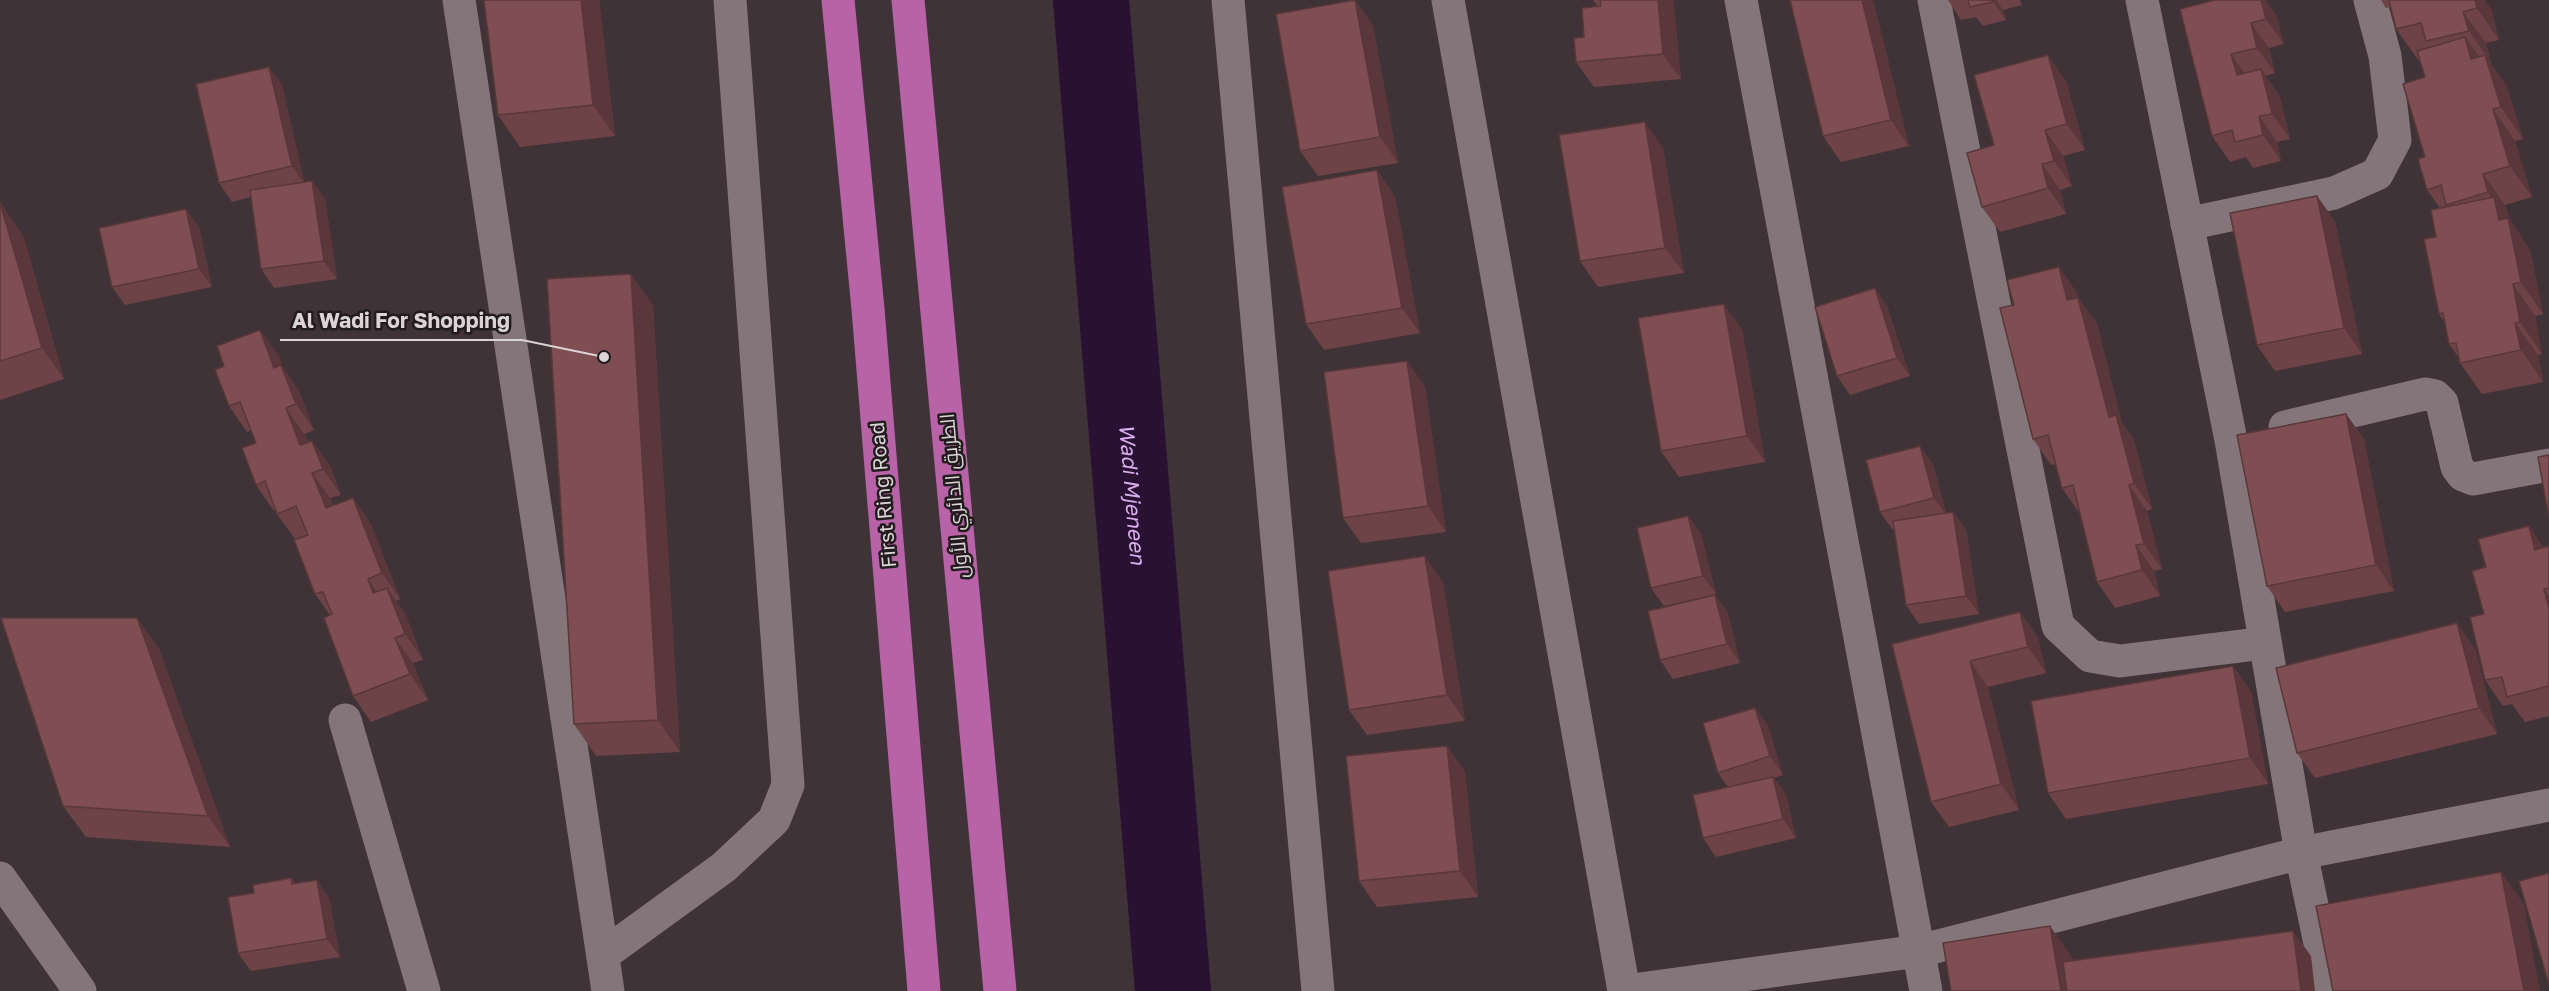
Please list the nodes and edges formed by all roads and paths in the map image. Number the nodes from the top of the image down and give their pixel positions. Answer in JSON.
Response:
{"nodes":[{"id":1,"x":459,"y":0,"type":"edge"},
{"id":2,"x":730,"y":0,"type":"edge"},
{"id":3,"x":837,"y":0,"type":"edge"},
{"id":4,"x":908,"y":0,"type":"edge"},
{"id":5,"x":1228,"y":0,"type":"edge"},
{"id":6,"x":1448,"y":0,"type":"edge"},
{"id":7,"x":1741,"y":0,"type":"edge"},
{"id":8,"x":1934,"y":0,"type":"edge"},
{"id":9,"x":2142,"y":0,"type":"edge"},
{"id":10,"x":2370,"y":0,"type":"edge"},
{"id":11,"x":2187,"y":224,"type":"junction"},
{"id":12,"x":2230,"y":440,"type":"junction"},
{"id":13,"x":2549,"y":465,"type":"edge"},
{"id":14,"x":2265,"y":643,"type":"junction"},
{"id":15,"x":345,"y":720,"type":"dead end"},
{"id":16,"x":2549,"y":805,"type":"edge"},
{"id":17,"x":2301,"y":853,"type":"junction"},
{"id":18,"x":0,"y":878,"type":"edge"},
{"id":19,"x":1918,"y":951,"type":"junction"},
{"id":20,"x":603,"y":955,"type":"junction"},
{"id":21,"x":80,"y":991,"type":"edge"},
{"id":22,"x":424,"y":991,"type":"edge"},
{"id":23,"x":608,"y":991,"type":"edge"},
{"id":24,"x":924,"y":991,"type":"edge"},
{"id":25,"x":1000,"y":991,"type":"edge"},
{"id":26,"x":1318,"y":991,"type":"edge"},
{"id":27,"x":1625,"y":991,"type":"edge"},
{"id":28,"x":1926,"y":991,"type":"edge"},
{"id":29,"x":2330,"y":991,"type":"edge"}],
"edges":[{"from":1,"to":20,"type":"street"},
{"from":2,"to":20,"type":"street"},
{"from":3,"to":24,"type":"highway","name":"First Ring Road"},
{"from":4,"to":25,"type":"highway","name":"الطريق الدائري الأول"},
{"from":5,"to":26,"type":"street"},
{"from":6,"to":27,"type":"street"},
{"from":7,"to":19,"type":"street"},
{"from":8,"to":14,"type":"street"},
{"from":9,"to":11,"type":"street"},
{"from":10,"to":11,"type":"street"},
{"from":11,"to":12,"type":"street"},
{"from":12,"to":13,"type":"street"},
{"from":12,"to":14,"type":"street"},
{"from":14,"to":17,"type":"street"},
{"from":15,"to":22,"type":"street"},
{"from":16,"to":17,"type":"street"},
{"from":17,"to":19,"type":"street"},
{"from":17,"to":29,"type":"street"},
{"from":18,"to":21,"type":"street"},
{"from":19,"to":27,"type":"street"},
{"from":19,"to":28,"type":"street"},
{"from":20,"to":23,"type":"street"}]}
